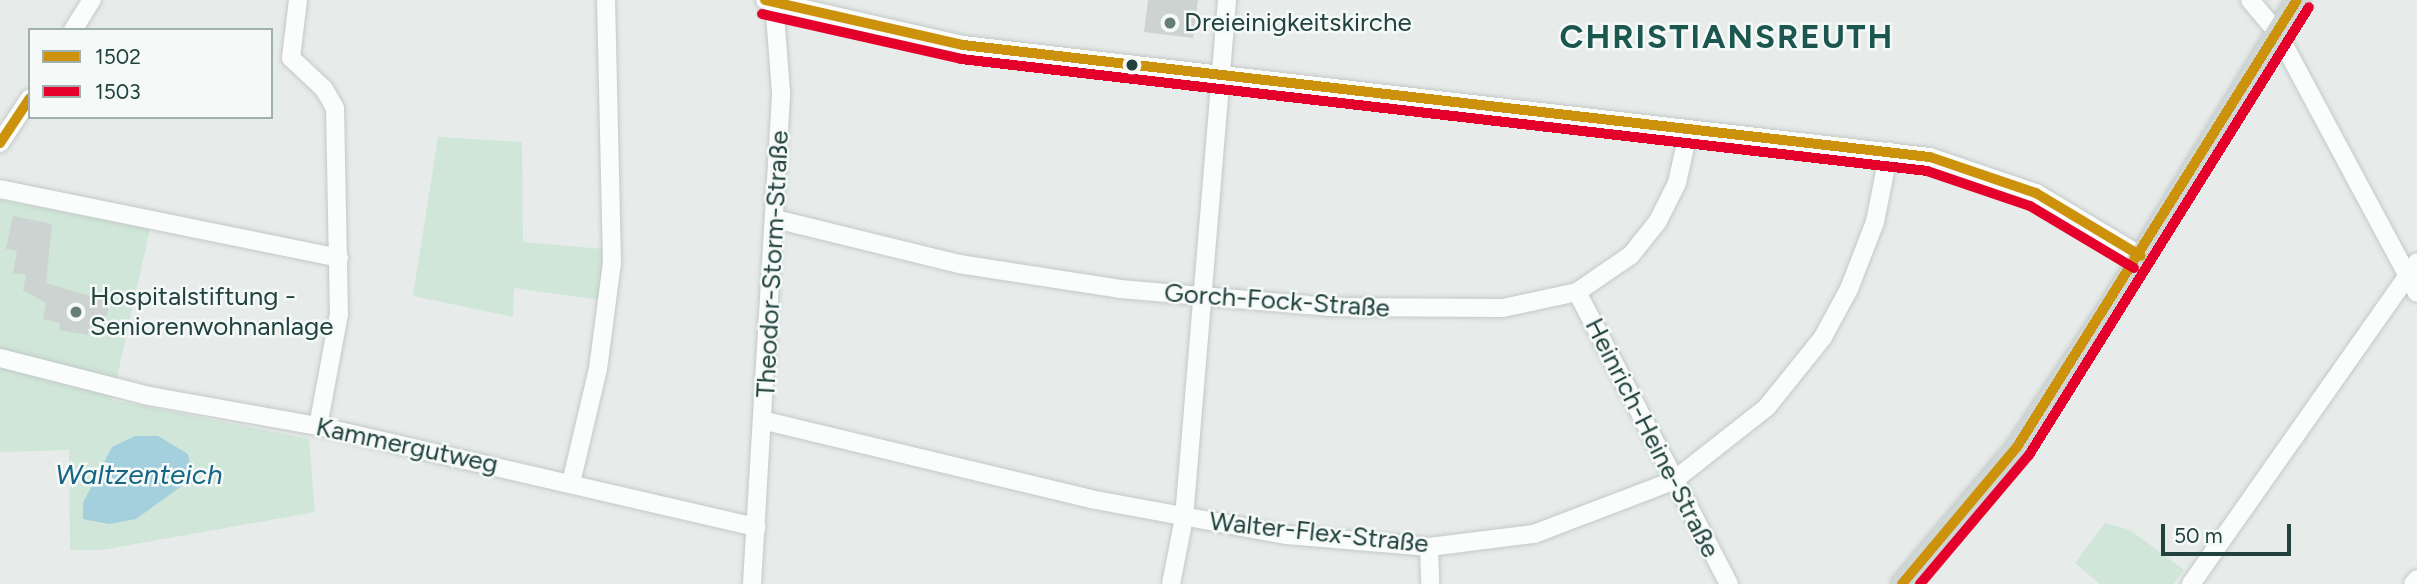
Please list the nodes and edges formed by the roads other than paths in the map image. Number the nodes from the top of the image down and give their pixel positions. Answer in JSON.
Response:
{"nodes":[{"id":1,"x":92,"y":0,"type":"edge"},
{"id":2,"x":298,"y":0,"type":"edge"},
{"id":3,"x":606,"y":0,"type":"edge"},
{"id":4,"x":1227,"y":0,"type":"edge"},
{"id":5,"x":2250,"y":0,"type":"edge"},
{"id":6,"x":2297,"y":0,"type":"edge"},
{"id":7,"x":771,"y":1,"type":"edge"},
{"id":8,"x":74,"y":28,"type":"edge"},
{"id":9,"x":2277,"y":32,"type":"junction"},
{"id":10,"x":1219,"y":75,"type":"junction"},
{"id":11,"x":28,"y":101,"type":"edge"},
{"id":12,"x":1689,"y":129,"type":"junction"},
{"id":13,"x":0,"y":143,"type":"edge"},
{"id":14,"x":1889,"y":151,"type":"junction"},
{"id":15,"x":0,"y":189,"type":"edge"},
{"id":16,"x":775,"y":219,"type":"junction"},
{"id":17,"x":2140,"y":256,"type":"junction"},
{"id":18,"x":339,"y":258,"type":"junction"},
{"id":19,"x":2412,"y":269,"type":"edge"},
{"id":20,"x":1577,"y":292,"type":"junction"},
{"id":21,"x":2417,"y":293,"type":"edge"},
{"id":22,"x":1201,"y":297,"type":"junction"},
{"id":23,"x":0,"y":358,"type":"edge"},
{"id":24,"x":766,"y":421,"type":"junction"},
{"id":25,"x":318,"y":426,"type":"junction"},
{"id":26,"x":1673,"y":481,"type":"junction"},
{"id":27,"x":571,"y":483,"type":"junction"},
{"id":28,"x":1184,"y":518,"type":"junction"},
{"id":29,"x":757,"y":527,"type":"junction"},
{"id":30,"x":1429,"y":547,"type":"junction"},
{"id":31,"x":2417,"y":579,"type":"edge"},
{"id":32,"x":752,"y":584,"type":"edge"},
{"id":33,"x":1171,"y":584,"type":"edge"},
{"id":34,"x":1430,"y":584,"type":"edge"},
{"id":35,"x":1729,"y":584,"type":"edge"},
{"id":36,"x":1902,"y":584,"type":"edge"},
{"id":37,"x":2191,"y":584,"type":"edge"},
{"id":38,"x":2413,"y":584,"type":"edge"}],
"edges":[{"from":1,"to":8,"type":"street"},
{"from":2,"to":18,"type":"street"},
{"from":3,"to":27,"type":"street"},
{"from":4,"to":10,"type":"street"},
{"from":5,"to":9,"type":"street"},
{"from":6,"to":9,"type":"main road"},
{"from":7,"to":10,"type":"street"},
{"from":7,"to":16,"type":"street","name":"Theodor-Storm-Straße"},
{"from":9,"to":17,"type":"main road"},
{"from":9,"to":19,"type":"street"},
{"from":10,"to":12,"type":"street"},
{"from":10,"to":22,"type":"street"},
{"from":11,"to":13,"type":"street"},
{"from":12,"to":14,"type":"street"},
{"from":12,"to":20,"type":"street","name":"Gorch-Fock-Straße"},
{"from":14,"to":17,"type":"street"},
{"from":14,"to":26,"type":"street","name":"Walter-Flex-Straße"},
{"from":15,"to":18,"type":"street"},
{"from":16,"to":22,"type":"street","name":"Gorch-Fock-Straße"},
{"from":16,"to":24,"type":"street","name":"Theodor-Storm-Straße"},
{"from":17,"to":36,"type":"main road"},
{"from":18,"to":25,"type":"street"},
{"from":19,"to":21,"type":"street"},
{"from":19,"to":37,"type":"street"},
{"from":20,"to":22,"type":"street","name":"Gorch-Fock-Straße"},
{"from":20,"to":26,"type":"street","name":"Heinrich-Heine-Straße"},
{"from":22,"to":28,"type":"street"},
{"from":23,"to":25,"type":"street","name":"Kammergutweg"},
{"from":24,"to":28,"type":"street","name":"Walter-Flex-Straße"},
{"from":24,"to":29,"type":"street","name":"Theodor-Storm-Straße"},
{"from":25,"to":27,"type":"street","name":"Kammergutweg"},
{"from":26,"to":30,"type":"street","name":"Walter-Flex-Straße"},
{"from":26,"to":35,"type":"street","name":"Heinrich-Heine-Straße"},
{"from":27,"to":29,"type":"street","name":"Kammergutweg"},
{"from":28,"to":30,"type":"street","name":"Walter-Flex-Straße"},
{"from":28,"to":33,"type":"street"},
{"from":29,"to":32,"type":"street"},
{"from":30,"to":34,"type":"street"},
{"from":31,"to":38,"type":"street"}]}
